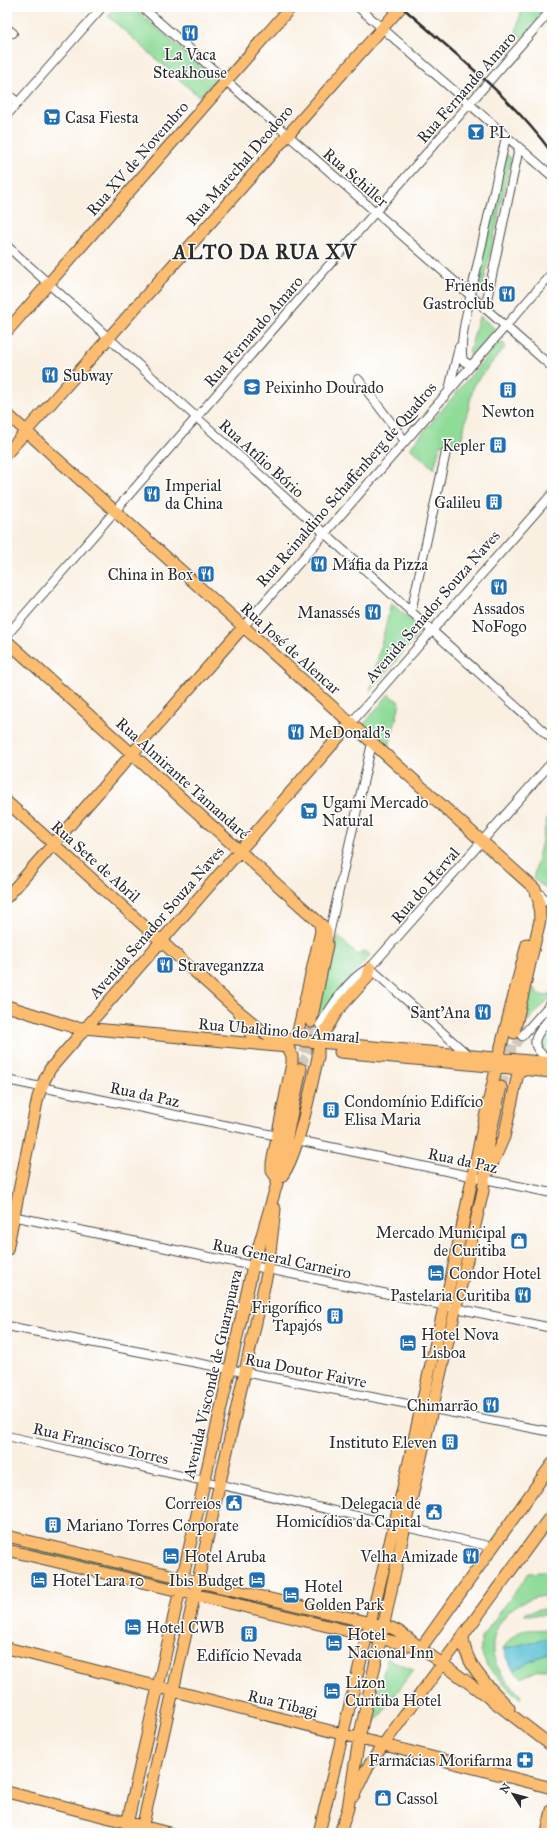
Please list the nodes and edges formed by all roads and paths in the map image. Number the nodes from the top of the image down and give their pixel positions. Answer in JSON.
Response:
{"nodes":[{"id":1,"x":102,"y":7,"type":"edge"},
{"id":2,"x":142,"y":7,"type":"edge"},
{"id":3,"x":291,"y":7,"type":"edge"},
{"id":4,"x":358,"y":7,"type":"edge"},
{"id":5,"x":401,"y":7,"type":"edge"},
{"id":6,"x":552,"y":9,"type":"edge"},
{"id":7,"x":382,"y":28,"type":"junction"},
{"id":8,"x":226,"y":81,"type":"junction"},
{"id":9,"x":7,"y":93,"type":"edge"},
{"id":10,"x":18,"y":103,"type":"junction"},
{"id":11,"x":469,"y":104,"type":"junction"},
{"id":12,"x":7,"y":115,"type":"edge"},
{"id":13,"x":287,"y":135,"type":"junction"},
{"id":14,"x":506,"y":137,"type":"junction"},
{"id":15,"x":519,"y":148,"type":"junction"},
{"id":16,"x":552,"y":176,"type":"edge"},
{"id":17,"x":375,"y":212,"type":"junction"},
{"id":18,"x":7,"y":246,"type":"edge"},
{"id":19,"x":552,"y":273,"type":"edge"},
{"id":20,"x":48,"y":283,"type":"junction"},
{"id":21,"x":471,"y":296,"type":"junction"},
{"id":22,"x":485,"y":309,"type":"junction"},
{"id":23,"x":505,"y":326,"type":"junction"},
{"id":24,"x":7,"y":330,"type":"edge"},
{"id":25,"x":109,"y":339,"type":"junction"},
{"id":26,"x":463,"y":341,"type":"junction"},
{"id":27,"x":471,"y":365,"type":"junction"},
{"id":28,"x":552,"y":367,"type":"edge"},
{"id":29,"x":358,"y":379,"type":"dead end"},
{"id":30,"x":449,"y":390,"type":"junction"},
{"id":31,"x":7,"y":414,"type":"edge"},
{"id":32,"x":196,"y":418,"type":"junction"},
{"id":33,"x":26,"y":431,"type":"junction"},
{"id":34,"x":405,"y":441,"type":"junction"},
{"id":35,"x":446,"y":452,"type":"dead end"},
{"id":36,"x":7,"y":453,"type":"edge"},
{"id":37,"x":552,"y":494,"type":"edge"},
{"id":38,"x":115,"y":511,"type":"junction"},
{"id":39,"x":324,"y":534,"type":"junction"},
{"id":40,"x":411,"y":612,"type":"junction"},
{"id":41,"x":243,"y":627,"type":"junction"},
{"id":42,"x":432,"y":631,"type":"junction"},
{"id":43,"x":7,"y":635,"type":"edge"},
{"id":44,"x":7,"y":641,"type":"edge"},
{"id":45,"x":351,"y":724,"type":"junction"},
{"id":46,"x":552,"y":739,"type":"edge"},
{"id":47,"x":372,"y":743,"type":"junction"},
{"id":48,"x":132,"y":754,"type":"junction"},
{"id":49,"x":552,"y":762,"type":"edge"},
{"id":50,"x":7,"y":802,"type":"edge"},
{"id":51,"x":482,"y":841,"type":"junction"},
{"id":52,"x":53,"y":844,"type":"junction"},
{"id":53,"x":240,"y":850,"type":"junction"},
{"id":54,"x":535,"y":889,"type":"junction"},
{"id":55,"x":7,"y":897,"type":"edge"},
{"id":56,"x":539,"y":901,"type":"junction"},
{"id":57,"x":552,"y":906,"type":"edge"},
{"id":58,"x":333,"y":917,"type":"junction"},
{"id":59,"x":320,"y":923,"type":"junction"},
{"id":60,"x":161,"y":941,"type":"junction"},
{"id":61,"x":327,"y":945,"type":"junction"},
{"id":62,"x":370,"y":968,"type":"junction"},
{"id":63,"x":552,"y":1002,"type":"edge"},
{"id":64,"x":7,"y":1006,"type":"edge"},
{"id":65,"x":236,"y":1009,"type":"junction"},
{"id":66,"x":552,"y":1015,"type":"edge"},
{"id":67,"x":315,"y":1023,"type":"joint"},
{"id":68,"x":84,"y":1029,"type":"junction"},
{"id":69,"x":518,"y":1034,"type":"joint"},
{"id":70,"x":446,"y":1036,"type":"junction"},
{"id":71,"x":274,"y":1038,"type":"joint"},
{"id":72,"x":256,"y":1043,"type":"junction"},
{"id":73,"x":292,"y":1044,"type":"junction"},
{"id":74,"x":318,"y":1046,"type":"junction"},
{"id":75,"x":442,"y":1053,"type":"junction"},
{"id":76,"x":468,"y":1055,"type":"junction"},
{"id":77,"x":497,"y":1062,"type":"junction"},
{"id":78,"x":552,"y":1063,"type":"edge"},
{"id":79,"x":301,"y":1068,"type":"tunnel mouth"},
{"id":80,"x":519,"y":1069,"type":"junction"},
{"id":81,"x":552,"y":1072,"type":"edge"},
{"id":82,"x":7,"y":1080,"type":"edge"},
{"id":83,"x":41,"y":1087,"type":"junction"},
{"id":84,"x":501,"y":1087,"type":"tunnel mouth"},
{"id":85,"x":278,"y":1136,"type":"junction"},
{"id":86,"x":297,"y":1140,"type":"junction"},
{"id":87,"x":480,"y":1178,"type":"junction"},
{"id":88,"x":278,"y":1180,"type":"junction"},
{"id":89,"x":552,"y":1193,"type":"edge"},
{"id":90,"x":10,"y":1216,"type":"edge"},
{"id":91,"x":7,"y":1250,"type":"edge"},
{"id":92,"x":253,"y":1266,"type":"junction"},
{"id":93,"x":268,"y":1269,"type":"junction"},
{"id":94,"x":444,"y":1306,"type":"junction"},
{"id":95,"x":456,"y":1307,"type":"junction"},
{"id":96,"x":7,"y":1326,"type":"edge"},
{"id":97,"x":552,"y":1328,"type":"edge"},
{"id":98,"x":230,"y":1369,"type":"junction"},
{"id":99,"x":245,"y":1372,"type":"junction"},
{"id":100,"x":421,"y":1406,"type":"junction"},
{"id":101,"x":433,"y":1408,"type":"junction"},
{"id":102,"x":219,"y":1417,"type":"junction"},
{"id":103,"x":552,"y":1432,"type":"edge"},
{"id":104,"x":7,"y":1436,"type":"edge"},
{"id":105,"x":228,"y":1447,"type":"junction"},
{"id":106,"x":552,"y":1464,"type":"edge"},
{"id":107,"x":204,"y":1481,"type":"junction"},
{"id":108,"x":220,"y":1485,"type":"junction"},
{"id":109,"x":213,"y":1513,"type":"junction"},
{"id":110,"x":552,"y":1514,"type":"edge"},
{"id":111,"x":394,"y":1525,"type":"junction"},
{"id":112,"x":405,"y":1526,"type":"junction"},
{"id":113,"x":192,"y":1534,"type":"junction"},
{"id":114,"x":7,"y":1536,"type":"edge"},
{"id":115,"x":20,"y":1539,"type":"junction"},
{"id":116,"x":493,"y":1547,"type":"junction"},
{"id":117,"x":7,"y":1550,"type":"edge"},
{"id":118,"x":37,"y":1557,"type":"junction"},
{"id":119,"x":183,"y":1578,"type":"junction"},
{"id":120,"x":198,"y":1582,"type":"junction"},
{"id":121,"x":180,"y":1591,"type":"junction"},
{"id":122,"x":195,"y":1595,"type":"junction"},
{"id":123,"x":370,"y":1622,"type":"junction"},
{"id":124,"x":384,"y":1626,"type":"junction"},
{"id":125,"x":463,"y":1636,"type":"junction"},
{"id":126,"x":366,"y":1638,"type":"junction"},
{"id":127,"x":381,"y":1639,"type":"junction"},
{"id":128,"x":168,"y":1642,"type":"junction"},
{"id":129,"x":7,"y":1648,"type":"edge"},
{"id":130,"x":420,"y":1648,"type":"junction"},
{"id":131,"x":443,"y":1664,"type":"junction"},
{"id":132,"x":179,"y":1667,"type":"junction"},
{"id":133,"x":158,"y":1687,"type":"junction"},
{"id":134,"x":173,"y":1691,"type":"junction"},
{"id":135,"x":524,"y":1726,"type":"junction"},
{"id":136,"x":342,"y":1734,"type":"junction"},
{"id":137,"x":359,"y":1738,"type":"junction"},
{"id":138,"x":383,"y":1745,"type":"junction"},
{"id":139,"x":552,"y":1746,"type":"edge"},
{"id":140,"x":160,"y":1749,"type":"junction"},
{"id":141,"x":141,"y":1765,"type":"junction"},
{"id":142,"x":552,"y":1788,"type":"edge"},
{"id":143,"x":7,"y":1792,"type":"edge"},
{"id":144,"x":348,"y":1808,"type":"junction"},
{"id":145,"x":552,"y":1810,"type":"edge"},
{"id":146,"x":127,"y":1828,"type":"edge"},
{"id":147,"x":142,"y":1830,"type":"edge"},
{"id":148,"x":169,"y":1833,"type":"edge"},
{"id":149,"x":319,"y":1833,"type":"edge"},
{"id":150,"x":340,"y":1833,"type":"edge"},
{"id":151,"x":547,"y":1833,"type":"edge"}],
"edges":[{"from":1,"to":10,"type":"street"},
{"from":2,"to":8,"type":"street","name":"Rua Schiller"},
{"from":3,"to":8,"type":"main road","name":"Rua XV de Novembro"},
{"from":4,"to":7,"type":"street"},
{"from":5,"to":7,"type":"main road","name":"Rua Marechal Deodoro"},
{"from":6,"to":11,"type":"street","name":"Rua Fernando Amaro"},
{"from":7,"to":11,"type":"street"},
{"from":7,"to":13,"type":"main road","name":"Rua Marechal Deodoro"},
{"from":8,"to":13,"type":"street","name":"Rua Schiller"},
{"from":8,"to":20,"type":"main road","name":"Rua XV de Novembro"},
{"from":9,"to":10,"type":"street"},
{"from":10,"to":12,"type":"street"},
{"from":11,"to":14,"type":"street"},
{"from":11,"to":17,"type":"street","name":"Rua Fernando Amaro"},
{"from":13,"to":17,"type":"street","name":"Rua Schiller"},
{"from":13,"to":25,"type":"main road","name":"Rua Marechal Deodoro"},
{"from":14,"to":15,"type":"street"},
{"from":14,"to":21,"type":"street"},
{"from":15,"to":16,"type":"street"},
{"from":15,"to":22,"type":"street"},
{"from":17,"to":21,"type":"street","name":"Rua Schiller"},
{"from":17,"to":32,"type":"street","name":"Rua Fernando Amaro"},
{"from":18,"to":20,"type":"street","name":"Rua Atílio Bório"},
{"from":19,"to":23,"type":"street","name":"Rua Reinaldino Schaffenberg de Quadros"},
{"from":20,"to":24,"type":"main road","name":"Rua XV de Novembro"},
{"from":20,"to":25,"type":"street","name":"Rua Atílio Bório"},
{"from":21,"to":22,"type":"street","name":"Rua Schiller"},
{"from":21,"to":26,"type":"street"},
{"from":22,"to":23,"type":"street","name":"Rua Schiller"},
{"from":23,"to":27,"type":"street","name":"Rua Reinaldino Schaffenberg de Quadros"},
{"from":23,"to":28,"type":"street","name":"Rua Schiller"},
{"from":25,"to":32,"type":"street","name":"Rua Atílio Bório"},
{"from":25,"to":33,"type":"main road","name":"Rua Marechal Deodoro"},
{"from":26,"to":27,"type":"street"},
{"from":26,"to":30,"type":"street"},
{"from":27,"to":30,"type":"street","name":"Rua Reinaldino Schaffenberg de Quadros"},
{"from":29,"to":34,"type":"street"},
{"from":30,"to":34,"type":"street","name":"Rua Reinaldino Schaffenberg de Quadros"},
{"from":31,"to":33,"type":"main road","name":"Rua José de Alencar"},
{"from":32,"to":38,"type":"street","name":"Rua Fernando Amaro"},
{"from":32,"to":39,"type":"street","name":"Rua Atílio Bório"},
{"from":33,"to":36,"type":"main road","name":"Rua Marechal Deodoro"},
{"from":33,"to":38,"type":"main road","name":"Rua José de Alencar"},
{"from":34,"to":39,"type":"street","name":"Rua Reinaldino Schaffenberg de Quadros"},
{"from":35,"to":40,"type":"street"},
{"from":37,"to":42,"type":"street","name":"Avenida Senador Souza Naves"},
{"from":38,"to":41,"type":"main road","name":"Rua José de Alencar"},
{"from":38,"to":43,"type":"street","name":"Rua Fernando Amaro"},
{"from":39,"to":40,"type":"street","name":"Rua Atílio Bório"},
{"from":39,"to":41,"type":"street","name":"Rua Reinaldino Schaffenberg de Quadros"},
{"from":40,"to":42,"type":"street","name":"Rua Atílio Bório"},
{"from":41,"to":45,"type":"main road","name":"Rua José de Alencar"},
{"from":41,"to":48,"type":"main road","name":"Rua Reinaldino Schaffenberg de Quadros"},
{"from":42,"to":45,"type":"street","name":"Avenida Senador Souza Naves"},
{"from":42,"to":46,"type":"street","name":"Rua Atílio Bório"},
{"from":44,"to":48,"type":"main road","name":"Rua Almirante Tamandaré"},
{"from":45,"to":47,"type":"main road","name":"Rua José de Alencar"},
{"from":45,"to":53,"type":"main road","name":"Avenida Senador Souza Naves"},
{"from":47,"to":51,"type":"main road","name":"Rua José de Alencar"},
{"from":47,"to":58,"type":"street"},
{"from":48,"to":52,"type":"main road","name":"Rua Reinaldino Schaffenberg de Quadros"},
{"from":48,"to":53,"type":"main road","name":"Rua Almirante Tamandaré"},
{"from":49,"to":51,"type":"street","name":"Rua do Herval"},
{"from":50,"to":52,"type":"main road","name":"Rua Sete de Abril"},
{"from":51,"to":54,"type":"main road","name":"Rua José de Alencar"},
{"from":51,"to":62,"type":"street","name":"Rua do Herval"},
{"from":52,"to":55,"type":"main road","name":"Rua Reinaldino Schaffenberg de Quadros"},
{"from":52,"to":60,"type":"main road","name":"Rua Sete de Abril"},
{"from":53,"to":59,"type":"main road","name":"Rua Almirante Tamandaré"},
{"from":53,"to":60,"type":"main road","name":"Avenida Senador Souza Naves"},
{"from":54,"to":56,"type":"main road"},
{"from":54,"to":57,"type":"street","name":"Rua José de Alencar"},
{"from":56,"to":69,"type":"main road"},
{"from":56,"to":77,"type":"main road"},
{"from":58,"to":59,"type":"street"},
{"from":58,"to":61,"type":"street"},
{"from":59,"to":61,"type":"main road"},
{"from":59,"to":73,"type":"main road"},
{"from":60,"to":65,"type":"main road","name":"Rua Sete de Abril"},
{"from":60,"to":68,"type":"main road","name":"Avenida Senador Souza Naves"},
{"from":61,"to":67,"type":"main road"},
{"from":62,"to":67,"type":"street","name":"Rua do Herval"},
{"from":62,"to":70,"type":"street"},
{"from":62,"to":74,"type":"main road"},
{"from":63,"to":69,"type":"street"},
{"from":64,"to":68,"type":"main road","name":"Rua Ubaldino do Amaral"},
{"from":65,"to":71,"type":"main road","name":"Rua Sete de Abril"},
{"from":65,"to":72,"type":"main road"},
{"from":66,"to":78,"type":"street"},
{"from":68,"to":72,"type":"main road","name":"Rua Ubaldino do Amaral"},
{"from":68,"to":83,"type":"main road","name":"Avenida Senador Souza Naves"},
{"from":70,"to":75,"type":"street"},
{"from":70,"to":76,"type":"street"},
{"from":71,"to":73,"type":"main road","name":"Rua Ubaldino do Amaral"},
{"from":72,"to":73,"type":"main road","name":"Rua Ubaldino do Amaral"},
{"from":73,"to":74,"type":"main road","name":"Rua Ubaldino do Amaral"},
{"from":73,"to":85,"type":"main road"},
{"from":74,"to":75,"type":"main road","name":"Rua Ubaldino do Amaral"},
{"from":74,"to":77,"type":"main road","name":"Rua Ubaldino do Amaral"},
{"from":74,"to":86,"type":"main road"},
{"from":75,"to":76,"type":"main road","name":"Rua Ubaldino do Amaral"},
{"from":76,"to":77,"type":"main road","name":"Rua Ubaldino do Amaral"},
{"from":77,"to":78,"type":"main road","name":"Rua Ubaldino do Amaral"},
{"from":77,"to":80,"type":"main road","name":"Rua Ubaldino do Amaral"},
{"from":77,"to":87,"type":"main road"},
{"from":79,"to":88,"type":"main road","name":"Avenida Visconde de Guarapuava"},
{"from":80,"to":81,"type":"main road","name":"Rua Ubaldino do Amaral"},
{"from":80,"to":87,"type":"main road"},
{"from":82,"to":83,"type":"street","name":"Rua da Paz"},
{"from":83,"to":85,"type":"street","name":"Rua da Paz"},
{"from":83,"to":90,"type":"main road","name":"Avenida Senador Souza Naves"},
{"from":84,"to":87,"type":"main road"},
{"from":85,"to":88,"type":"main road"},
{"from":86,"to":87,"type":"street","name":"Rua da Paz"},
{"from":86,"to":88,"type":"main road"},
{"from":87,"to":89,"type":"street","name":"Rua da Paz"},
{"from":87,"to":94,"type":"main road"},
{"from":87,"to":95,"type":"main road"},
{"from":88,"to":92,"type":"main road","name":"Avenida Visconde de Guarapuava"},
{"from":88,"to":93,"type":"main road","name":"Avenida Visconde de Guarapuava"},
{"from":90,"to":91,"type":"main road","name":"Avenida Senador Souza Naves"},
{"from":90,"to":92,"type":"street","name":"Rua General Carneiro"},
{"from":92,"to":93,"type":"street","name":"Rua General Carneiro"},
{"from":92,"to":98,"type":"main road","name":"Avenida Visconde de Guarapuava"},
{"from":93,"to":94,"type":"street","name":"Rua General Carneiro"},
{"from":93,"to":99,"type":"main road","name":"Avenida Visconde de Guarapuava"},
{"from":94,"to":95,"type":"street","name":"Rua General Carneiro"},
{"from":94,"to":100,"type":"main road"},
{"from":95,"to":97,"type":"street","name":"Rua General Carneiro"},
{"from":95,"to":101,"type":"main road"},
{"from":96,"to":98,"type":"street","name":"Rua Doutor Faivre"},
{"from":98,"to":99,"type":"street","name":"Rua Doutor Faivre"},
{"from":98,"to":102,"type":"main road","name":"Avenida Visconde de Guarapuava"},
{"from":99,"to":100,"type":"street","name":"Rua Doutor Faivre"},
{"from":99,"to":105,"type":"main road","name":"Avenida Visconde de Guarapuava"},
{"from":100,"to":101,"type":"street","name":"Rua Doutor Faivre"},
{"from":100,"to":111,"type":"main road"},
{"from":101,"to":103,"type":"street","name":"Rua Doutor Faivre"},
{"from":101,"to":112,"type":"main road"},
{"from":102,"to":105,"type":"main road"},
{"from":102,"to":107,"type":"main road","name":"Avenida Visconde de Guarapuava"},
{"from":104,"to":107,"type":"street","name":"Rua Francisco Torres"},
{"from":105,"to":108,"type":"main road","name":"Avenida Visconde de Guarapuava"},
{"from":106,"to":116,"type":"main road"},
{"from":107,"to":108,"type":"street","name":"Rua Francisco Torres"},
{"from":107,"to":113,"type":"main road","name":"Avenida Visconde de Guarapuava"},
{"from":108,"to":109,"type":"main road","name":"Avenida Visconde de Guarapuava"},
{"from":108,"to":111,"type":"street","name":"Rua Francisco Torres"},
{"from":109,"to":113,"type":"main road"},
{"from":109,"to":120,"type":"main road","name":"Avenida Visconde de Guarapuava"},
{"from":110,"to":125,"type":"main road"},
{"from":111,"to":112,"type":"street","name":"Rua Francisco Torres"},
{"from":111,"to":123,"type":"main road"},
{"from":112,"to":116,"type":"street","name":"Rua Francisco Torres"},
{"from":112,"to":124,"type":"main road"},
{"from":113,"to":119,"type":"main road","name":"Avenida Visconde de Guarapuava"},
{"from":114,"to":115,"type":"main road"},
{"from":115,"to":118,"type":"main road"},
{"from":115,"to":119,"type":"main road"},
{"from":116,"to":130,"type":"main road"},
{"from":117,"to":118,"type":"main road"},
{"from":118,"to":121,"type":"main road"},
{"from":119,"to":120,"type":"main road"},
{"from":119,"to":121,"type":"main road","name":"Avenida Visconde de Guarapuava"},
{"from":120,"to":122,"type":"main road","name":"Avenida Visconde de Guarapuava"},
{"from":120,"to":123,"type":"main road"},
{"from":121,"to":122,"type":"main road"},
{"from":121,"to":128,"type":"main road","name":"Avenida Visconde de Guarapuava"},
{"from":122,"to":126,"type":"main road"},
{"from":122,"to":132,"type":"main road","name":"Avenida Visconde de Guarapuava"},
{"from":123,"to":124,"type":"main road"},
{"from":123,"to":126,"type":"main road"},
{"from":124,"to":127,"type":"main road"},
{"from":124,"to":130,"type":"main road"},
{"from":125,"to":131,"type":"main road"},
{"from":125,"to":135,"type":"main road"},
{"from":126,"to":127,"type":"main road"},
{"from":126,"to":136,"type":"main road"},
{"from":127,"to":130,"type":"main road"},
{"from":127,"to":137,"type":"main road"},
{"from":128,"to":132,"type":"main road"},
{"from":128,"to":133,"type":"main road","name":"Avenida Visconde de Guarapuava"},
{"from":129,"to":133,"type":"main road","name":"Rua Tibagi"},
{"from":130,"to":131,"type":"main road"},
{"from":131,"to":135,"type":"main road"},
{"from":131,"to":138,"type":"main road"},
{"from":132,"to":134,"type":"main road","name":"Avenida Visconde de Guarapuava"},
{"from":133,"to":134,"type":"main road","name":"Rua Tibagi"},
{"from":133,"to":141,"type":"main road","name":"Avenida Visconde de Guarapuava"},
{"from":134,"to":136,"type":"main road","name":"Rua Tibagi"},
{"from":134,"to":140,"type":"main road","name":"Avenida Visconde de Guarapuava"},
{"from":135,"to":139,"type":"main road"},
{"from":136,"to":137,"type":"main road","name":"Rua Tibagi"},
{"from":136,"to":149,"type":"main road"},
{"from":137,"to":138,"type":"main road","name":"Rua Tibagi"},
{"from":137,"to":144,"type":"main road"},
{"from":138,"to":142,"type":"main road","name":"Rua Tibagi"},
{"from":138,"to":144,"type":"main road"},
{"from":140,"to":141,"type":"main road"},
{"from":140,"to":147,"type":"main road","name":"Avenida Visconde de Guarapuava"},
{"from":141,"to":146,"type":"main road","name":"Avenida Visconde de Guarapuava"},
{"from":143,"to":146,"type":"main road"},
{"from":144,"to":150,"type":"main road"},
{"from":145,"to":151,"type":"main road"},
{"from":146,"to":147,"type":"main road"},
{"from":147,"to":148,"type":"main road"}]}
